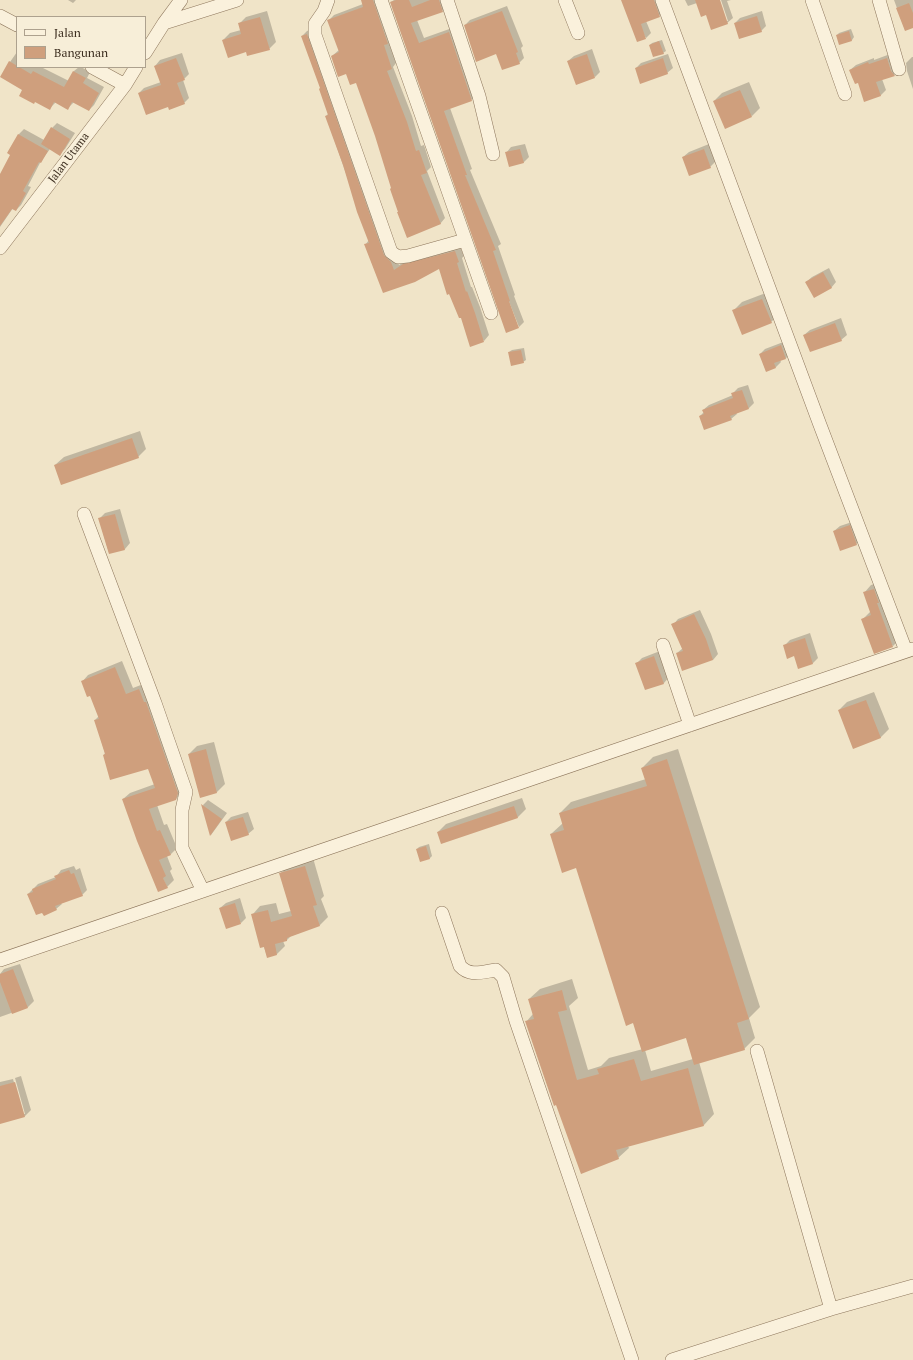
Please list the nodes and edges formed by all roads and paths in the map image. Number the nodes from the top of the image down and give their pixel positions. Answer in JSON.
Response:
{"nodes":[{"id":1,"x":181,"y":0,"type":"edge"},
{"id":2,"x":237,"y":0,"type":"edge"},
{"id":3,"x":328,"y":0,"type":"edge"},
{"id":4,"x":381,"y":0,"type":"edge"},
{"id":5,"x":447,"y":0,"type":"edge"},
{"id":6,"x":565,"y":0,"type":"edge"},
{"id":7,"x":662,"y":0,"type":"edge"},
{"id":8,"x":812,"y":0,"type":"edge"},
{"id":9,"x":879,"y":0,"type":"edge"},
{"id":10,"x":0,"y":16,"type":"edge"},
{"id":11,"x":164,"y":23,"type":"junction"},
{"id":12,"x":16,"y":24,"type":"edge"},
{"id":13,"x":578,"y":33,"type":"dead end"},
{"id":14,"x":146,"y":51,"type":"edge"},
{"id":15,"x":94,"y":68,"type":"edge"},
{"id":16,"x":135,"y":68,"type":"edge"},
{"id":17,"x":899,"y":69,"type":"dead end"},
{"id":18,"x":124,"y":85,"type":"junction"},
{"id":19,"x":844,"y":94,"type":"dead end"},
{"id":20,"x":493,"y":154,"type":"dead end"},
{"id":21,"x":465,"y":240,"type":"junction"},
{"id":22,"x":0,"y":248,"type":"edge"},
{"id":23,"x":491,"y":313,"type":"dead end"},
{"id":24,"x":84,"y":514,"type":"dead end"},
{"id":25,"x":663,"y":645,"type":"dead end"},
{"id":26,"x":909,"y":650,"type":"edge"},
{"id":27,"x":690,"y":725,"type":"junction"},
{"id":28,"x":203,"y":891,"type":"junction"},
{"id":29,"x":442,"y":914,"type":"dead end"},
{"id":30,"x":0,"y":960,"type":"edge"},
{"id":31,"x":757,"y":1051,"type":"dead end"},
{"id":32,"x":913,"y":1286,"type":"edge"},
{"id":33,"x":831,"y":1309,"type":"junction"},
{"id":34,"x":632,"y":1360,"type":"edge"},
{"id":35,"x":672,"y":1360,"type":"edge"}],
"edges":[{"from":1,"to":11,"type":"street"},
{"from":2,"to":11,"type":"street"},
{"from":3,"to":21,"type":"street"},
{"from":4,"to":21,"type":"street"},
{"from":5,"to":20,"type":"street"},
{"from":6,"to":13,"type":"street"},
{"from":7,"to":26,"type":"street"},
{"from":8,"to":19,"type":"street"},
{"from":9,"to":17,"type":"street"},
{"from":10,"to":12,"type":"street"},
{"from":11,"to":14,"type":"street"},
{"from":15,"to":18,"type":"street"},
{"from":16,"to":18,"type":"street","name":"Jalan Utama"},
{"from":18,"to":22,"type":"street","name":"Jalan Utama"},
{"from":21,"to":23,"type":"street"},
{"from":24,"to":28,"type":"street"},
{"from":25,"to":27,"type":"street"},
{"from":26,"to":27,"type":"street"},
{"from":27,"to":28,"type":"street"},
{"from":28,"to":30,"type":"street"},
{"from":29,"to":34,"type":"street"},
{"from":31,"to":33,"type":"street"},
{"from":32,"to":33,"type":"street"},
{"from":33,"to":35,"type":"street"}]}
